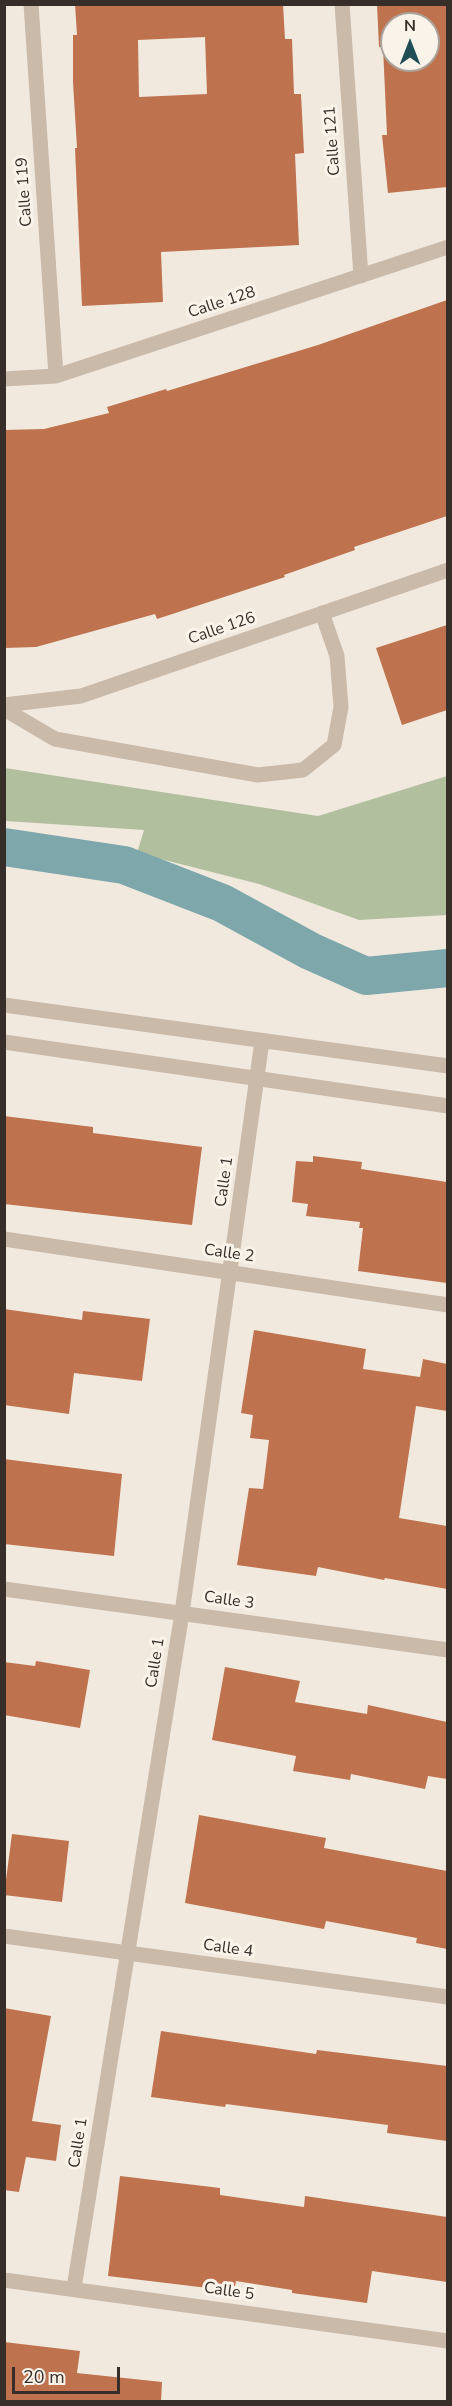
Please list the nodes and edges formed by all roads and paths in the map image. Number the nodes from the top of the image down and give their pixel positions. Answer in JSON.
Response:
{"nodes":[{"id":1,"x":31,"y":4,"type":"edge"},
{"id":2,"x":342,"y":4,"type":"edge"},
{"id":3,"x":447,"y":247,"type":"edge"},
{"id":4,"x":360,"y":276,"type":"junction"},
{"id":5,"x":56,"y":376,"type":"junction"},
{"id":6,"x":4,"y":379,"type":"edge"},
{"id":7,"x":447,"y":570,"type":"edge"},
{"id":8,"x":322,"y":613,"type":"junction"},
{"id":9,"x":4,"y":707,"type":"edge"},
{"id":10,"x":4,"y":1005,"type":"edge"},
{"id":11,"x":262,"y":1041,"type":"junction"},
{"id":12,"x":4,"y":1042,"type":"edge"},
{"id":13,"x":447,"y":1066,"type":"edge"},
{"id":14,"x":257,"y":1078,"type":"junction"},
{"id":15,"x":447,"y":1106,"type":"edge"},
{"id":16,"x":4,"y":1239,"type":"edge"},
{"id":17,"x":231,"y":1272,"type":"junction"},
{"id":18,"x":447,"y":1305,"type":"edge"},
{"id":19,"x":4,"y":1589,"type":"edge"},
{"id":20,"x":182,"y":1613,"type":"junction"},
{"id":21,"x":447,"y":1650,"type":"edge"},
{"id":22,"x":4,"y":1936,"type":"edge"},
{"id":23,"x":129,"y":1953,"type":"junction"},
{"id":24,"x":447,"y":1997,"type":"edge"},
{"id":25,"x":4,"y":2280,"type":"edge"},
{"id":26,"x":74,"y":2288,"type":"junction"},
{"id":27,"x":447,"y":2341,"type":"edge"}],
"edges":[{"from":1,"to":5,"type":"street","name":"Calle 119"},
{"from":2,"to":4,"type":"street","name":"Calle 121"},
{"from":3,"to":4,"type":"street","name":"Calle 128"},
{"from":4,"to":5,"type":"street","name":"Calle 128"},
{"from":5,"to":6,"type":"street","name":"Calle 128"},
{"from":7,"to":8,"type":"street","name":"Calle 126"},
{"from":8,"to":9,"type":"street","name":"Calle 126"},
{"from":8,"to":9,"type":"street"},
{"from":10,"to":11,"type":"street"},
{"from":11,"to":13,"type":"street"},
{"from":11,"to":14,"type":"street","name":"Calle 1"},
{"from":12,"to":14,"type":"street"},
{"from":14,"to":15,"type":"street"},
{"from":14,"to":17,"type":"street","name":"Calle 1"},
{"from":16,"to":17,"type":"street","name":"Calle 2"},
{"from":17,"to":18,"type":"street","name":"Calle 2"},
{"from":17,"to":20,"type":"street","name":"Calle 1"},
{"from":19,"to":20,"type":"street","name":"Calle 3"},
{"from":20,"to":21,"type":"street","name":"Calle 3"},
{"from":20,"to":23,"type":"street","name":"Calle 1"},
{"from":22,"to":23,"type":"street","name":"Calle 4"},
{"from":23,"to":24,"type":"street","name":"Calle 4"},
{"from":23,"to":26,"type":"street","name":"Calle 1"},
{"from":25,"to":26,"type":"street","name":"Calle 5"},
{"from":26,"to":27,"type":"street","name":"Calle 5"}]}
